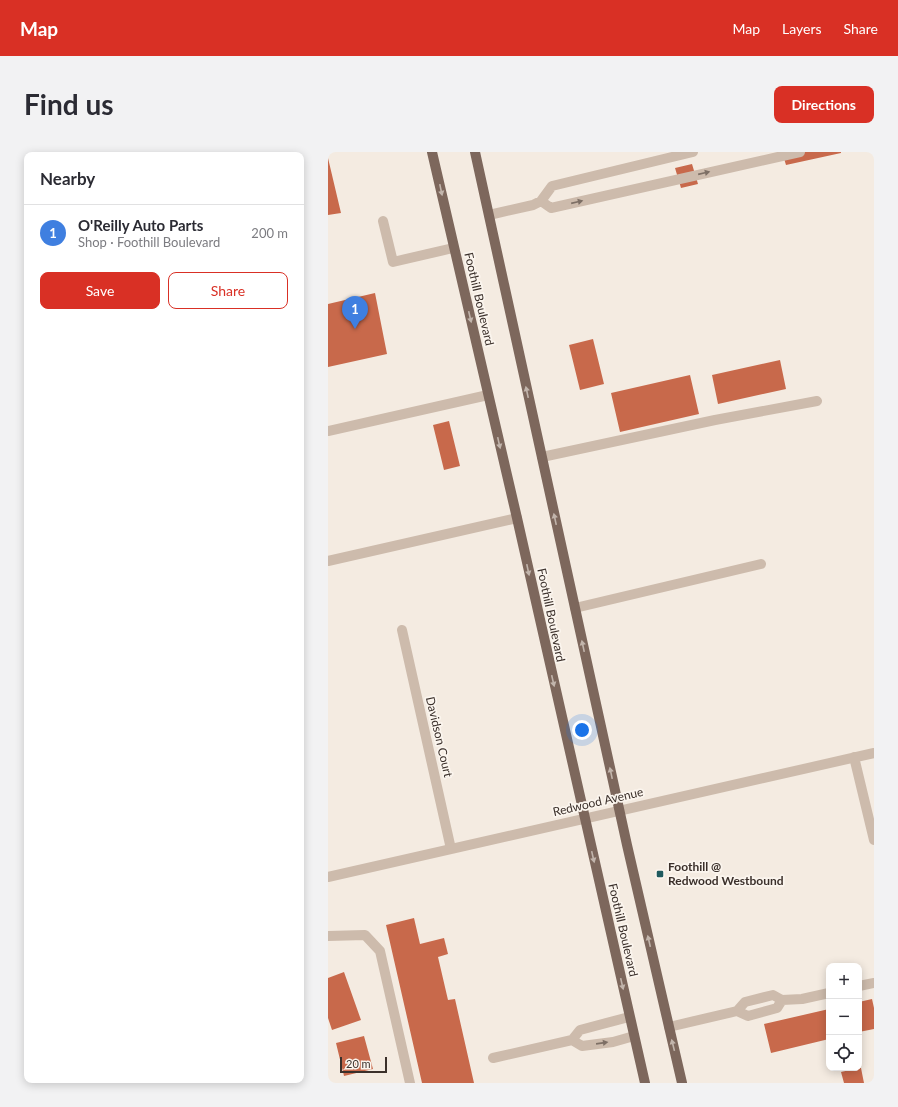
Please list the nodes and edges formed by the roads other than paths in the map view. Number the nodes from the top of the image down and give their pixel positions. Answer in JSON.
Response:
{"nodes":[{"id":1,"x":432,"y":152,"type":"edge"},
{"id":2,"x":475,"y":152,"type":"edge"},
{"id":3,"x":693,"y":152,"type":"edge"},
{"id":4,"x":800,"y":152,"type":"edge"},
{"id":5,"x":541,"y":201,"type":"junction"},
{"id":6,"x":489,"y":215,"type":"junction"},
{"id":7,"x":384,"y":221,"type":"dead end"},
{"id":8,"x":454,"y":248,"type":"junction"},
{"id":9,"x":488,"y":395,"type":"junction"},
{"id":10,"x":816,"y":401,"type":"dead end"},
{"id":11,"x":328,"y":431,"type":"edge"},
{"id":12,"x":542,"y":457,"type":"junction"},
{"id":13,"x":517,"y":518,"type":"junction"},
{"id":14,"x":328,"y":561,"type":"edge"},
{"id":15,"x":760,"y":564,"type":"dead end"},
{"id":16,"x":575,"y":608,"type":"junction"},
{"id":17,"x":402,"y":630,"type":"dead end"},
{"id":18,"x":874,"y":753,"type":"edge"},
{"id":19,"x":854,"y":757,"type":"junction"},
{"id":20,"x":619,"y":811,"type":"junction"},
{"id":21,"x":584,"y":819,"type":"junction"},
{"id":22,"x":874,"y":840,"type":"edge"},
{"id":23,"x":451,"y":849,"type":"junction"},
{"id":24,"x":328,"y":877,"type":"edge"},
{"id":25,"x":328,"y":936,"type":"edge"},
{"id":26,"x":874,"y":983,"type":"edge"},
{"id":27,"x":862,"y":985,"type":"edge"},
{"id":28,"x":826,"y":994,"type":"edge"},
{"id":29,"x":782,"y":1000,"type":"junction"},
{"id":30,"x":737,"y":1011,"type":"junction"},
{"id":31,"x":629,"y":1017,"type":"junction"},
{"id":32,"x":669,"y":1027,"type":"junction"},
{"id":33,"x":634,"y":1036,"type":"junction"},
{"id":34,"x":572,"y":1040,"type":"junction"},
{"id":35,"x":493,"y":1058,"type":"dead end"},
{"id":36,"x":410,"y":1083,"type":"edge"},
{"id":37,"x":645,"y":1083,"type":"edge"},
{"id":38,"x":682,"y":1083,"type":"edge"}],
"edges":[{"from":1,"to":8,"type":"main road","name":"Foothill Boulevard","one_way":true},
{"from":2,"to":6,"type":"main road","name":"Foothill Boulevard"},
{"from":3,"to":5,"type":"street"},
{"from":5,"to":4,"type":"street","one_way":true},
{"from":5,"to":6,"type":"street"},
{"from":12,"to":6,"type":"main road","name":"Foothill Boulevard","one_way":true},
{"from":7,"to":8,"type":"street"},
{"from":8,"to":9,"type":"main road","name":"Foothill Boulevard","one_way":true},
{"from":9,"to":11,"type":"street"},
{"from":9,"to":13,"type":"main road","name":"Foothill Boulevard","one_way":true},
{"from":10,"to":12,"type":"street"},
{"from":16,"to":12,"type":"main road","name":"Foothill Boulevard","one_way":true},
{"from":13,"to":14,"type":"street"},
{"from":13,"to":21,"type":"main road","name":"Foothill Boulevard","one_way":true},
{"from":15,"to":16,"type":"street"},
{"from":20,"to":16,"type":"main road","name":"Foothill Boulevard","one_way":true},
{"from":17,"to":23,"type":"street","name":"Davidson Court"},
{"from":18,"to":19,"type":"street","name":"Redwood Avenue"},
{"from":19,"to":20,"type":"street","name":"Redwood Avenue"},
{"from":19,"to":22,"type":"street"},
{"from":20,"to":21,"type":"street","name":"Redwood Avenue"},
{"from":32,"to":20,"type":"main road","name":"Foothill Boulevard","one_way":true},
{"from":21,"to":23,"type":"street","name":"Redwood Avenue"},
{"from":21,"to":31,"type":"main road","name":"Foothill Boulevard","one_way":true},
{"from":23,"to":24,"type":"street","name":"Redwood Avenue"},
{"from":25,"to":36,"type":"street"},
{"from":26,"to":27,"type":"street"},
{"from":28,"to":29,"type":"street"},
{"from":29,"to":30,"type":"street"},
{"from":29,"to":30,"type":"street"},
{"from":30,"to":32,"type":"street"},
{"from":31,"to":33,"type":"main road","name":"Foothill Boulevard"},
{"from":31,"to":34,"type":"street"},
{"from":38,"to":32,"type":"main road","name":"Foothill Boulevard","one_way":true},
{"from":34,"to":33,"type":"street","one_way":true},
{"from":33,"to":37,"type":"main road","name":"Foothill Boulevard"},
{"from":34,"to":35,"type":"street"}]}
